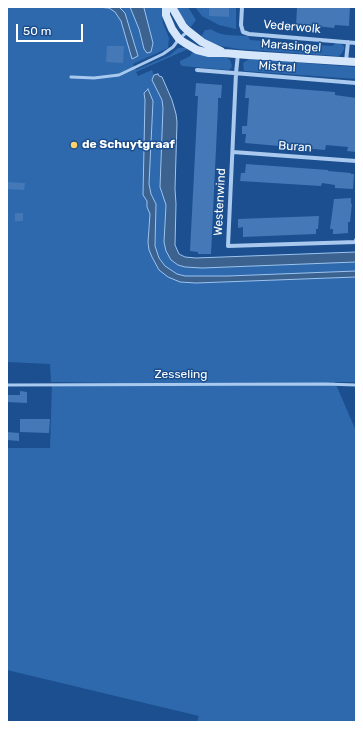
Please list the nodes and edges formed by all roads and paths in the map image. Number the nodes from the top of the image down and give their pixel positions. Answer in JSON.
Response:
{"nodes":[{"id":1,"x":166,"y":7,"type":"edge"},
{"id":2,"x":172,"y":7,"type":"edge"},
{"id":3,"x":242,"y":7,"type":"edge"},
{"id":4,"x":188,"y":31,"type":"junction"},
{"id":5,"x":179,"y":39,"type":"junction"},
{"id":6,"x":348,"y":42,"type":"junction"},
{"id":7,"x":356,"y":43,"type":"edge"},
{"id":8,"x":224,"y":52,"type":"junction"},
{"id":9,"x":238,"y":54,"type":"junction"},
{"id":10,"x":346,"y":62,"type":"junction"},
{"id":11,"x":356,"y":62,"type":"edge"},
{"id":12,"x":197,"y":70,"type":"dead end"},
{"id":13,"x":236,"y":73,"type":"junction"},
{"id":14,"x":71,"y":77,"type":"dead end"},
{"id":15,"x":356,"y":83,"type":"edge"},
{"id":16,"x":233,"y":152,"type":"junction"},
{"id":17,"x":356,"y":161,"type":"edge"},
{"id":18,"x":356,"y":240,"type":"edge"},
{"id":19,"x":7,"y":385,"type":"edge"},
{"id":20,"x":356,"y":385,"type":"edge"}],
"edges":[{"from":1,"to":5,"type":"street","name":"Marasingel"},
{"from":2,"to":4,"type":"street","name":"Marasingel"},
{"from":3,"to":6,"type":"street","name":"Vederwolk"},
{"from":4,"to":5,"type":"lane"},
{"from":4,"to":8,"type":"street","name":"Marasingel"},
{"from":5,"to":8,"type":"street","name":"Marasingel"},
{"from":5,"to":14,"type":"lane"},
{"from":6,"to":7,"type":"street","name":"Vederwolk"},
{"from":6,"to":10,"type":"street"},
{"from":8,"to":9,"type":"street","name":"Marasingel"},
{"from":9,"to":10,"type":"street","name":"Marasingel"},
{"from":9,"to":13,"type":"street","name":"Westenwind"},
{"from":10,"to":11,"type":"street","name":"Marasingel"},
{"from":12,"to":13,"type":"street","name":"Mistral"},
{"from":13,"to":15,"type":"street","name":"Mistral"},
{"from":13,"to":16,"type":"street","name":"Westenwind"},
{"from":16,"to":17,"type":"street","name":"Buran"},
{"from":16,"to":18,"type":"street","name":"Westenwind"},
{"from":19,"to":20,"type":"lane","name":"Zesseling"}]}
